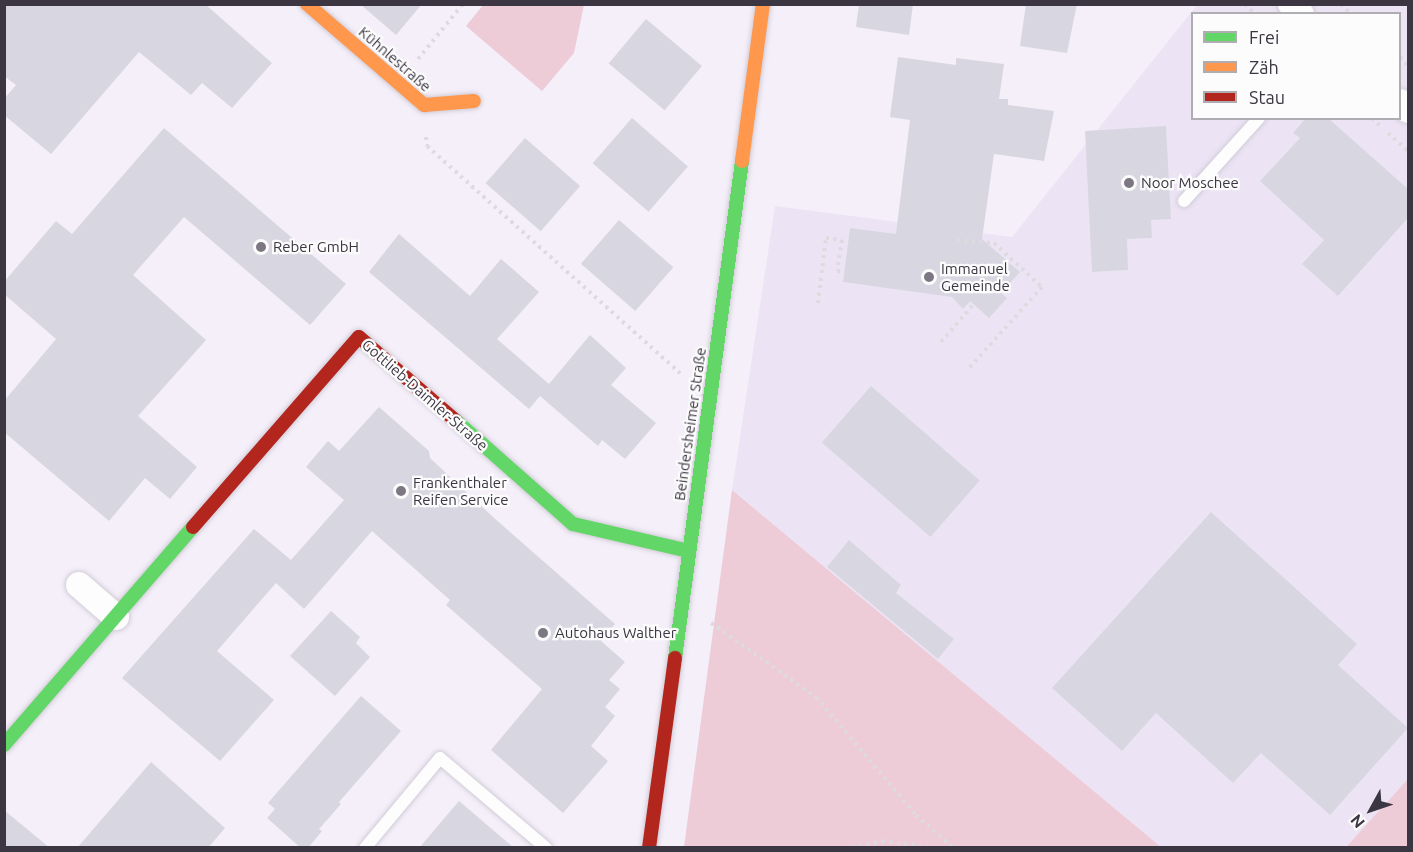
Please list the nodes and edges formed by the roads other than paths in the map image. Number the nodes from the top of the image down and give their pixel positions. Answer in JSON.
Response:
{"nodes":[{"id":1,"x":307,"y":4,"type":"edge"},
{"id":2,"x":763,"y":4,"type":"edge"},
{"id":3,"x":474,"y":102,"type":"dead end"},
{"id":4,"x":1257,"y":120,"type":"edge"},
{"id":5,"x":1184,"y":201,"type":"dead end"},
{"id":6,"x":689,"y":551,"type":"junction"},
{"id":7,"x":79,"y":585,"type":"dead end"},
{"id":8,"x":116,"y":616,"type":"junction"},
{"id":9,"x":4,"y":745,"type":"edge"},
{"id":10,"x":365,"y":848,"type":"edge"},
{"id":11,"x":546,"y":848,"type":"edge"},
{"id":12,"x":649,"y":848,"type":"edge"}],
"edges":[{"from":1,"to":3,"type":"street","name":"Kühnlestraße"},
{"from":2,"to":6,"type":"street","name":"Beindersheimer Straße"},
{"from":4,"to":5,"type":"lane"},
{"from":6,"to":8,"type":"street","name":"Gottlieb-Daimler-Straße"},
{"from":6,"to":12,"type":"street","name":"Beindersheimer Straße"},
{"from":7,"to":8,"type":"street"},
{"from":8,"to":9,"type":"street","name":"Gottlieb-Daimler-Straße"},
{"from":10,"to":11,"type":"lane"}]}
